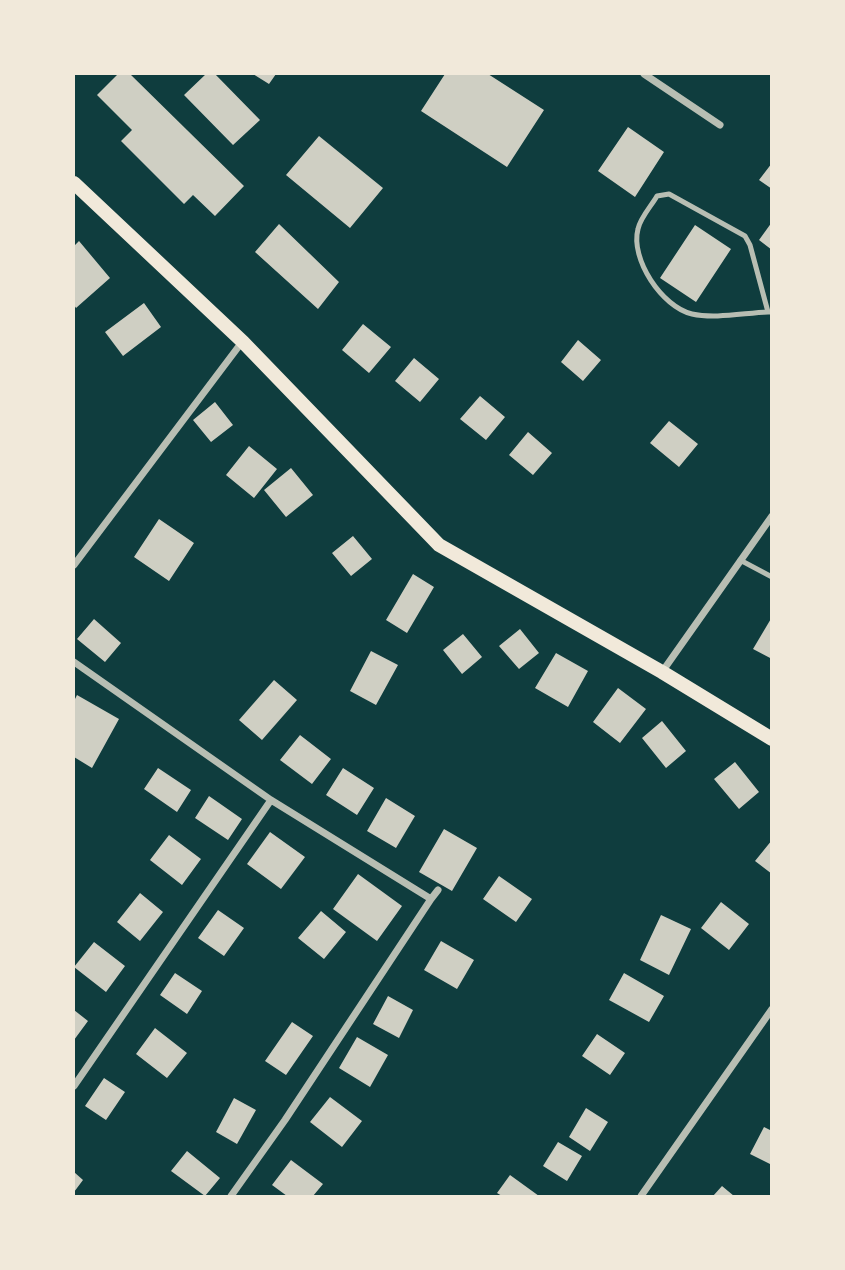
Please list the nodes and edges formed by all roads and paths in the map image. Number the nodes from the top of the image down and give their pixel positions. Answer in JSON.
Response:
{"nodes":[{"id":1,"x":644,"y":74,"type":"edge"},
{"id":2,"x":720,"y":125,"type":"dead end"},
{"id":3,"x":74,"y":183,"type":"edge"},
{"id":4,"x":770,"y":312,"type":"edge"},
{"id":5,"x":243,"y":342,"type":"junction"},
{"id":6,"x":772,"y":516,"type":"edge"},
{"id":7,"x":740,"y":560,"type":"junction"},
{"id":8,"x":74,"y":565,"type":"edge"},
{"id":9,"x":772,"y":577,"type":"edge"},
{"id":10,"x":74,"y":662,"type":"edge"},
{"id":11,"x":662,"y":672,"type":"junction"},
{"id":12,"x":772,"y":739,"type":"edge"},
{"id":13,"x":271,"y":800,"type":"junction"},
{"id":14,"x":438,"y":890,"type":"dead end"},
{"id":15,"x":431,"y":899,"type":"junction"},
{"id":16,"x":772,"y":1009,"type":"edge"},
{"id":17,"x":74,"y":1086,"type":"edge"},
{"id":18,"x":230,"y":1196,"type":"edge"},
{"id":19,"x":641,"y":1196,"type":"edge"}],
"edges":[{"from":1,"to":2,"type":"street"},
{"from":3,"to":5,"type":"main road"},
{"from":4,"to":4,"type":"lane"},
{"from":5,"to":8,"type":"street"},
{"from":5,"to":11,"type":"main road"},
{"from":6,"to":7,"type":"street"},
{"from":7,"to":9,"type":"lane"},
{"from":7,"to":11,"type":"street"},
{"from":10,"to":13,"type":"street"},
{"from":11,"to":12,"type":"main road"},
{"from":13,"to":15,"type":"street"},
{"from":13,"to":17,"type":"street"},
{"from":14,"to":15,"type":"street"},
{"from":15,"to":18,"type":"street"},
{"from":16,"to":19,"type":"street"}]}
